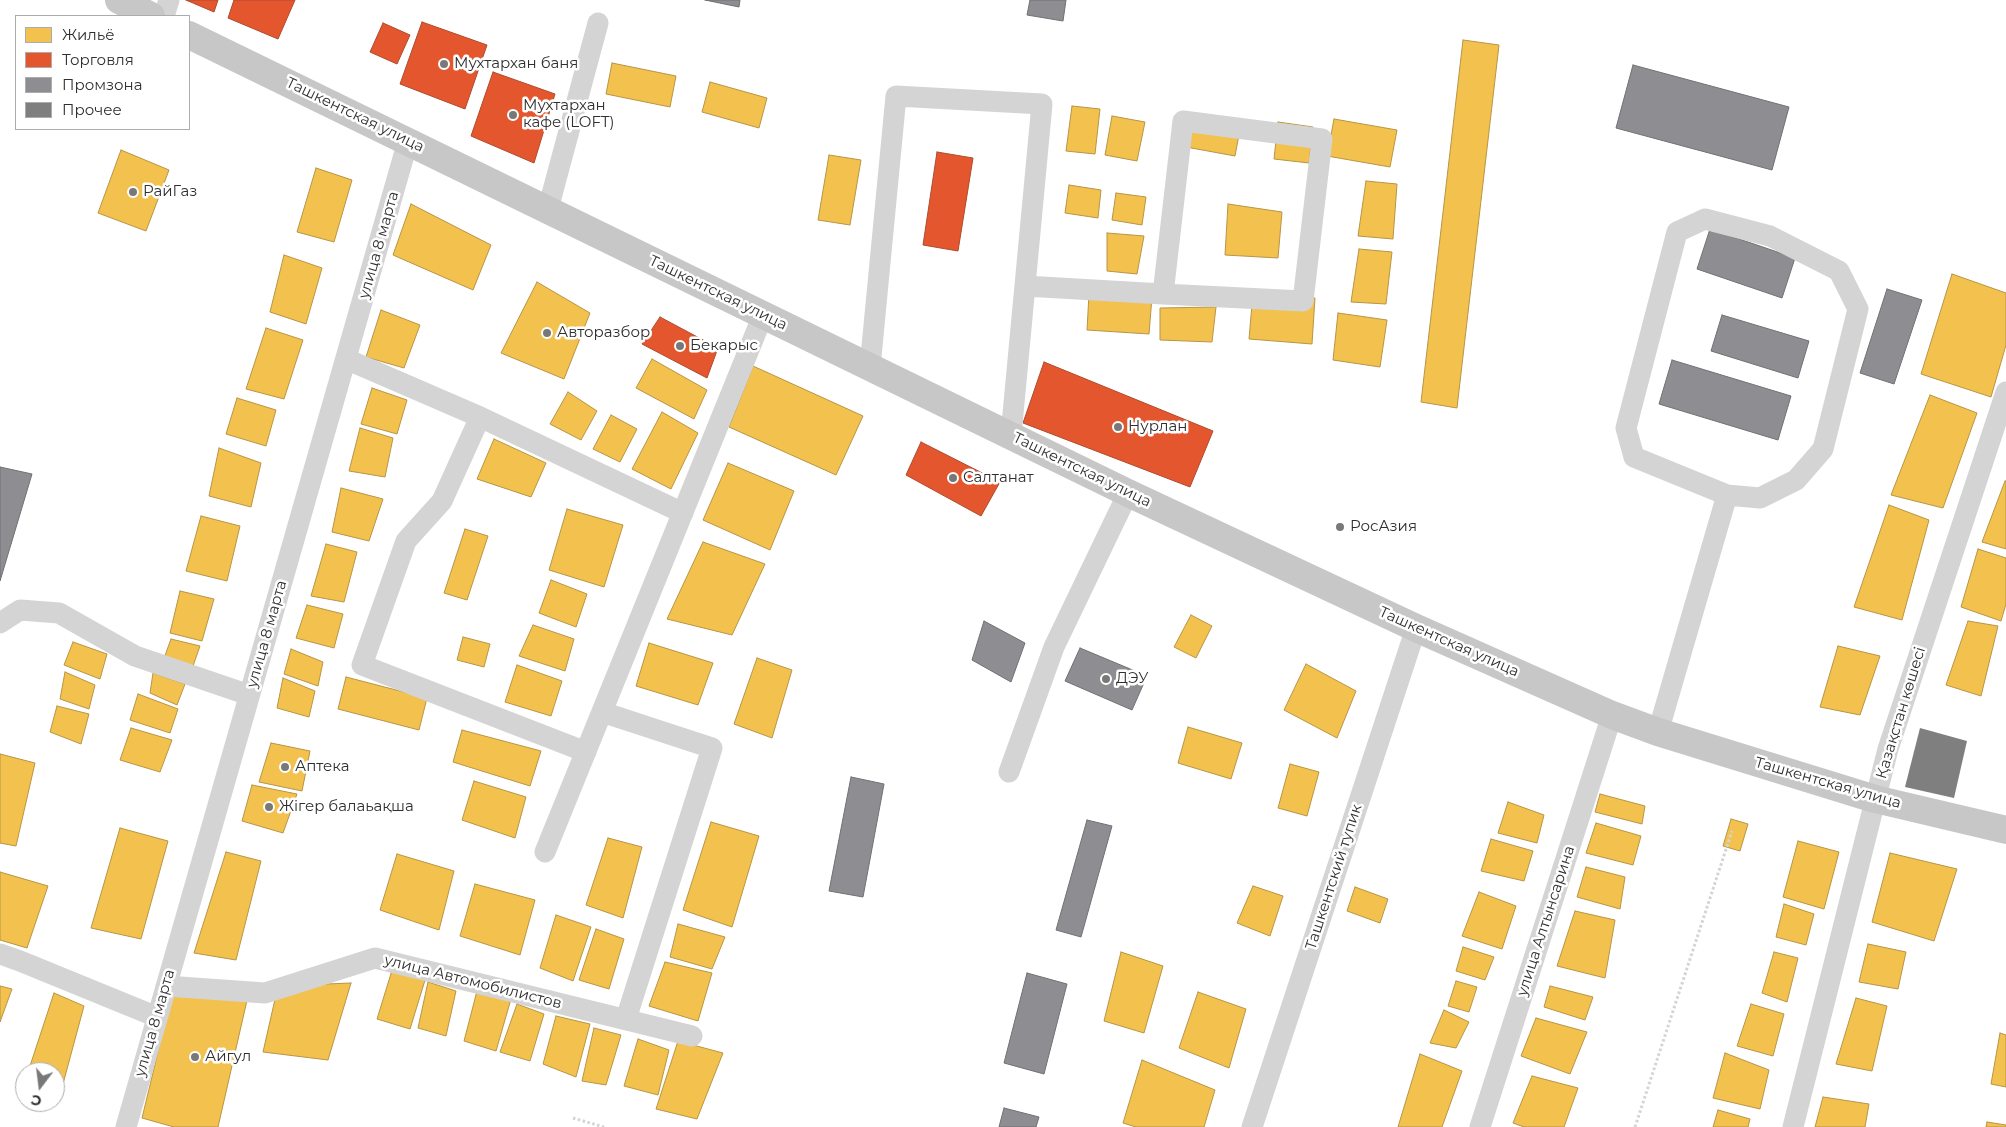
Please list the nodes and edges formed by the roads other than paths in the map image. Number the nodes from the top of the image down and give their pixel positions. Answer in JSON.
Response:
{"nodes":[{"id":1,"x":119,"y":0,"type":"edge"},
{"id":2,"x":169,"y":0,"type":"edge"},
{"id":3,"x":149,"y":15,"type":"edge"},
{"id":4,"x":164,"y":15,"type":"edge"},
{"id":5,"x":598,"y":24,"type":"dead end"},
{"id":6,"x":190,"y":34,"type":"edge"},
{"id":7,"x":408,"y":141,"type":"junction"},
{"id":8,"x":548,"y":209,"type":"junction"},
{"id":9,"x":1025,"y":286,"type":"junction"},
{"id":10,"x":1163,"y":294,"type":"junction"},
{"id":11,"x":763,"y":315,"type":"junction"},
{"id":12,"x":346,"y":359,"type":"junction"},
{"id":13,"x":870,"y":367,"type":"junction"},
{"id":14,"x":2006,"y":392,"type":"edge"},
{"id":15,"x":480,"y":417,"type":"junction"},
{"id":16,"x":1011,"y":435,"type":"junction"},
{"id":17,"x":1128,"y":493,"type":"junction"},
{"id":18,"x":1727,"y":495,"type":"junction"},
{"id":19,"x":683,"y":513,"type":"junction"},
{"id":20,"x":0,"y":622,"type":"edge"},
{"id":21,"x":1416,"y":628,"type":"junction"},
{"id":22,"x":249,"y":695,"type":"junction"},
{"id":23,"x":602,"y":712,"type":"junction"},
{"id":24,"x":1612,"y":715,"type":"junction"},
{"id":25,"x":1658,"y":732,"type":"junction"},
{"id":26,"x":586,"y":752,"type":"junction"},
{"id":27,"x":1009,"y":772,"type":"dead end"},
{"id":28,"x":1875,"y":799,"type":"junction"},
{"id":29,"x":2006,"y":830,"type":"edge"},
{"id":30,"x":545,"y":852,"type":"dead end"},
{"id":31,"x":0,"y":954,"type":"edge"},
{"id":32,"x":166,"y":986,"type":"junction"},
{"id":33,"x":157,"y":1017,"type":"junction"},
{"id":34,"x":626,"y":1020,"type":"junction"},
{"id":35,"x":692,"y":1036,"type":"dead end"},
{"id":36,"x":128,"y":1126,"type":"edge"},
{"id":37,"x":1252,"y":1127,"type":"edge"},
{"id":38,"x":1480,"y":1127,"type":"edge"},
{"id":39,"x":1793,"y":1127,"type":"edge"}],
"edges":[{"from":1,"to":3,"type":"main road"},
{"from":2,"to":4,"type":"street"},
{"from":5,"to":8,"type":"street"},
{"from":6,"to":7,"type":"main road","name":"Ташкентская улица"},
{"from":7,"to":8,"type":"main road","name":"Ташкентская улица"},
{"from":7,"to":12,"type":"street","name":"улица 8 марта"},
{"from":8,"to":11,"type":"main road","name":"Ташкентская улица"},
{"from":9,"to":10,"type":"street"},
{"from":9,"to":13,"type":"street"},
{"from":9,"to":16,"type":"street"},
{"from":10,"to":10,"type":"street"},
{"from":11,"to":13,"type":"main road","name":"Ташкентская улица"},
{"from":11,"to":19,"type":"street"},
{"from":12,"to":15,"type":"street"},
{"from":12,"to":22,"type":"street","name":"улица 8 марта"},
{"from":13,"to":16,"type":"main road","name":"Ташкентская улица"},
{"from":14,"to":28,"type":"street","name":"Қазақстан көшесі"},
{"from":15,"to":19,"type":"street"},
{"from":15,"to":26,"type":"street"},
{"from":16,"to":17,"type":"main road","name":"Ташкентская улица"},
{"from":17,"to":21,"type":"main road","name":"Ташкентская улица"},
{"from":17,"to":27,"type":"street"},
{"from":18,"to":18,"type":"street"},
{"from":18,"to":25,"type":"street"},
{"from":19,"to":23,"type":"street"},
{"from":20,"to":22,"type":"street"},
{"from":21,"to":24,"type":"main road","name":"Ташкентская улица"},
{"from":21,"to":37,"type":"street","name":"Ташкентский тупик"},
{"from":22,"to":32,"type":"street","name":"улица 8 марта"},
{"from":23,"to":26,"type":"street"},
{"from":23,"to":34,"type":"street"},
{"from":24,"to":25,"type":"main road","name":"Ташкентская улица"},
{"from":24,"to":38,"type":"street","name":"улица Алтынсарина"},
{"from":25,"to":28,"type":"main road","name":"Ташкентская улица"},
{"from":26,"to":30,"type":"street"},
{"from":28,"to":29,"type":"main road","name":"Ташкентская улица"},
{"from":28,"to":39,"type":"street","name":"Қазақстан көшесі"},
{"from":31,"to":33,"type":"street"},
{"from":32,"to":33,"type":"street","name":"улица 8 марта"},
{"from":32,"to":34,"type":"street","name":"улица Автомобилистов"},
{"from":33,"to":36,"type":"street","name":"улица 8 марта"},
{"from":34,"to":35,"type":"street","name":"улица Автомобилистов"}]}
